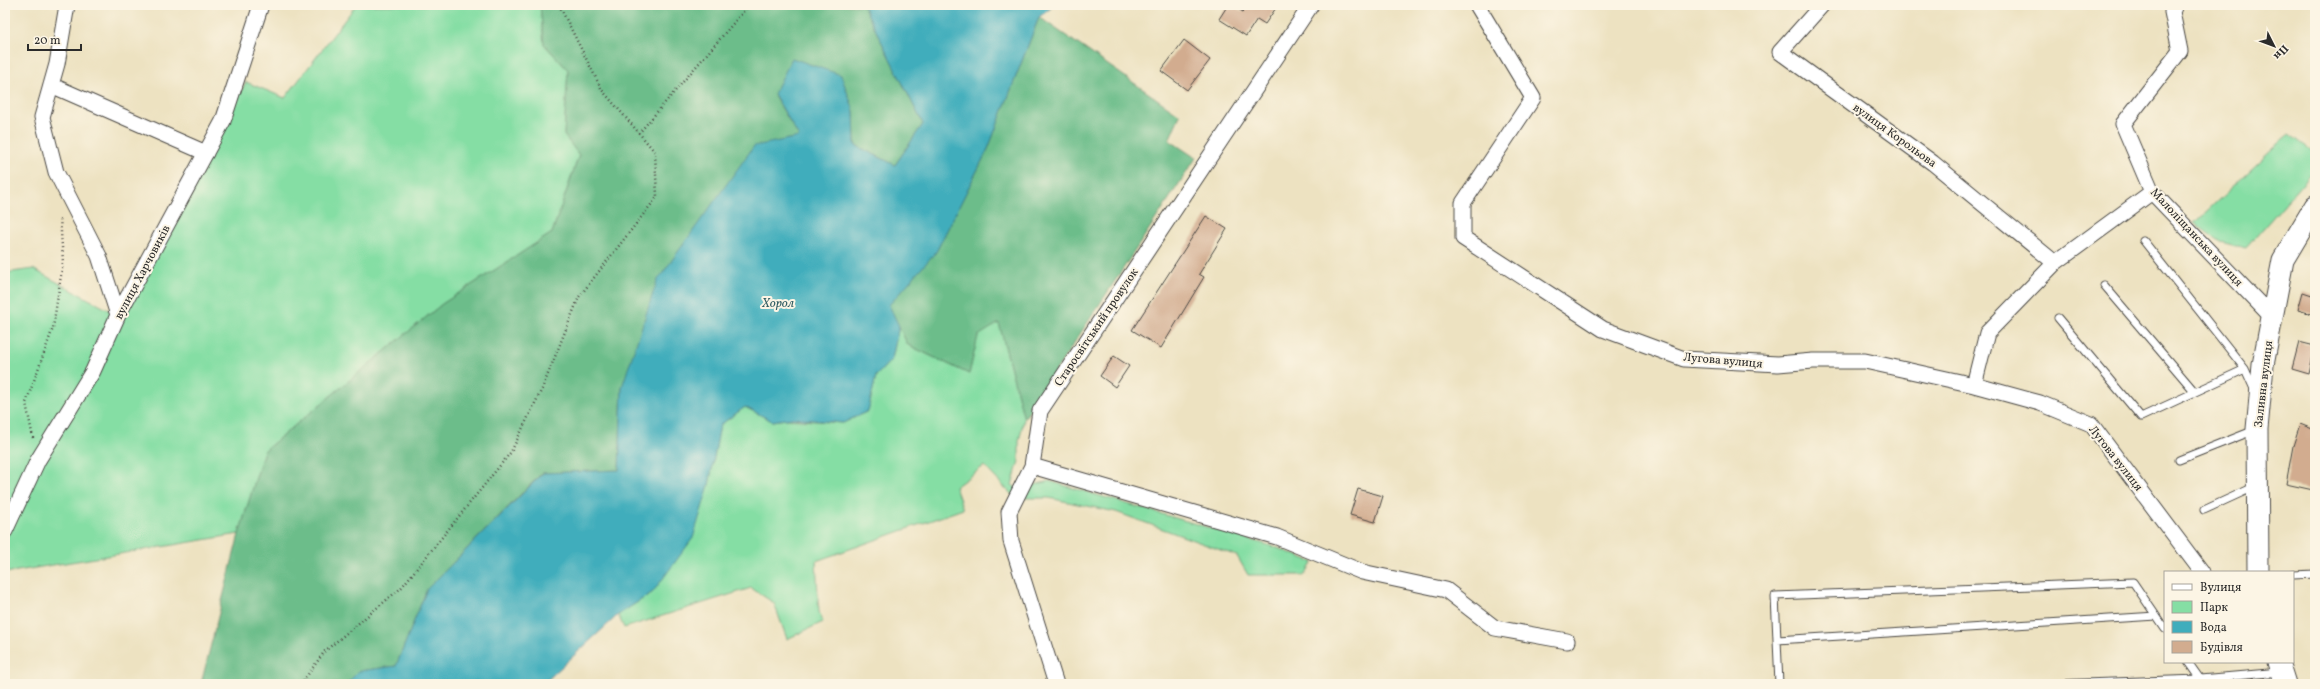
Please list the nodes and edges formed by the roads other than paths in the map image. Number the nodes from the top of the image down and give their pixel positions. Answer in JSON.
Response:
{"nodes":[{"id":1,"x":67,"y":5,"type":"edge"},
{"id":2,"x":261,"y":5,"type":"edge"},
{"id":3,"x":1311,"y":5,"type":"edge"},
{"id":4,"x":1477,"y":5,"type":"edge"},
{"id":5,"x":1822,"y":5,"type":"edge"},
{"id":6,"x":2176,"y":5,"type":"edge"},
{"id":7,"x":51,"y":85,"type":"junction"},
{"id":8,"x":206,"y":153,"type":"junction"},
{"id":9,"x":2152,"y":192,"type":"junction"},
{"id":10,"x":2315,"y":206,"type":"edge"},
{"id":11,"x":2143,"y":240,"type":"dead end"},
{"id":12,"x":2055,"y":263,"type":"junction"},
{"id":13,"x":2104,"y":286,"type":"dead end"},
{"id":14,"x":118,"y":315,"type":"junction"},
{"id":15,"x":2271,"y":316,"type":"junction"},
{"id":16,"x":2058,"y":318,"type":"dead end"},
{"id":17,"x":2245,"y":369,"type":"junction"},
{"id":18,"x":1974,"y":385,"type":"junction"},
{"id":19,"x":2195,"y":392,"type":"junction"},
{"id":20,"x":2260,"y":402,"type":"junction"},
{"id":21,"x":2257,"y":429,"type":"junction"},
{"id":22,"x":2179,"y":460,"type":"dead end"},
{"id":23,"x":1032,"y":466,"type":"junction"},
{"id":24,"x":2256,"y":486,"type":"junction"},
{"id":25,"x":2204,"y":510,"type":"dead end"},
{"id":26,"x":5,"y":531,"type":"edge"},
{"id":27,"x":2201,"y":571,"type":"edge"},
{"id":28,"x":2258,"y":571,"type":"edge"},
{"id":29,"x":2315,"y":574,"type":"edge"},
{"id":30,"x":2294,"y":575,"type":"edge"},
{"id":31,"x":2156,"y":616,"type":"junction"},
{"id":32,"x":2164,"y":628,"type":"edge"},
{"id":33,"x":1777,"y":640,"type":"junction"},
{"id":34,"x":1567,"y":641,"type":"dead end"},
{"id":35,"x":2189,"y":663,"type":"edge"},
{"id":36,"x":2282,"y":673,"type":"edge"},
{"id":37,"x":2200,"y":680,"type":"junction"},
{"id":38,"x":1056,"y":684,"type":"edge"},
{"id":39,"x":1779,"y":684,"type":"edge"},
{"id":40,"x":2054,"y":684,"type":"edge"}],
"edges":[{"from":1,"to":7,"type":"street"},
{"from":2,"to":8,"type":"street","name":"вулиця Харчовиків"},
{"from":3,"to":23,"type":"street","name":"Старосвітський провулок"},
{"from":4,"to":18,"type":"street","name":"Лугова вулиця"},
{"from":5,"to":12,"type":"street","name":"вулиця Корольова"},
{"from":6,"to":9,"type":"street","name":"Малоліщанська вулиця"},
{"from":7,"to":8,"type":"street"},
{"from":7,"to":14,"type":"street"},
{"from":8,"to":14,"type":"street","name":"вулиця Харчовиків"},
{"from":9,"to":12,"type":"street"},
{"from":9,"to":15,"type":"street","name":"Малоліщанська вулиця"},
{"from":10,"to":15,"type":"street","name":"Заливна вулиця"},
{"from":11,"to":17,"type":"lane"},
{"from":12,"to":18,"type":"street"},
{"from":13,"to":19,"type":"lane"},
{"from":14,"to":26,"type":"street","name":"вулиця Харчовиків"},
{"from":15,"to":20,"type":"street","name":"Заливна вулиця"},
{"from":16,"to":19,"type":"lane"},
{"from":17,"to":19,"type":"lane"},
{"from":17,"to":20,"type":"lane"},
{"from":18,"to":27,"type":"street","name":"Лугова вулиця"},
{"from":20,"to":21,"type":"street","name":"Заливна вулиця"},
{"from":21,"to":22,"type":"lane"},
{"from":21,"to":24,"type":"street","name":"Заливна вулиця"},
{"from":23,"to":34,"type":"street"},
{"from":23,"to":38,"type":"street","name":"Старосвітський провулок"},
{"from":24,"to":25,"type":"lane"},
{"from":24,"to":28,"type":"street","name":"Заливна вулиця"},
{"from":29,"to":30,"type":"lane"},
{"from":31,"to":32,"type":"lane"},
{"from":31,"to":33,"type":"lane"},
{"from":31,"to":33,"type":"lane"},
{"from":33,"to":39,"type":"lane"},
{"from":35,"to":37,"type":"lane"},
{"from":36,"to":37,"type":"lane"},
{"from":37,"to":40,"type":"lane"}]}
